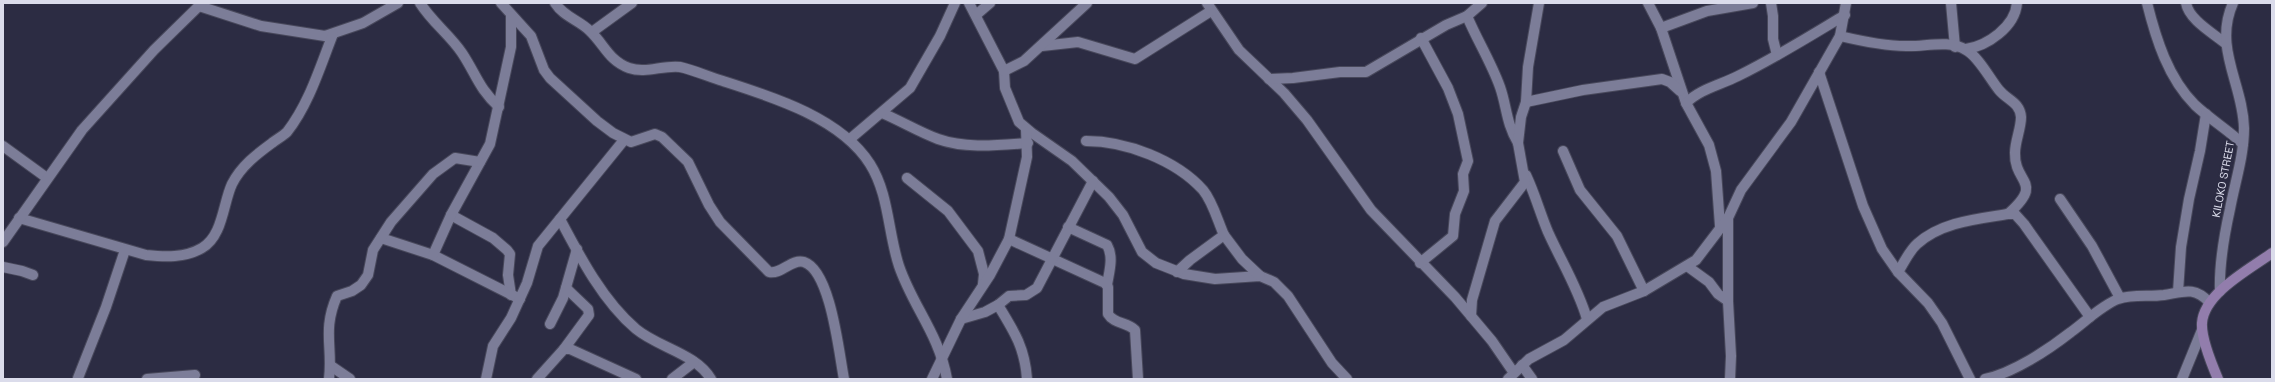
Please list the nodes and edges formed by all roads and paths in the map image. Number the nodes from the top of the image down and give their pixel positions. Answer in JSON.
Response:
{"nodes":[{"id":1,"x":398,"y":3,"type":"edge"},
{"id":2,"x":420,"y":3,"type":"edge"},
{"id":3,"x":501,"y":3,"type":"edge"},
{"id":4,"x":555,"y":3,"type":"edge"},
{"id":5,"x":632,"y":3,"type":"edge"},
{"id":6,"x":955,"y":3,"type":"edge"},
{"id":7,"x":969,"y":3,"type":"edge"},
{"id":8,"x":990,"y":3,"type":"edge"},
{"id":9,"x":1087,"y":3,"type":"edge"},
{"id":10,"x":1482,"y":3,"type":"edge"},
{"id":11,"x":1539,"y":3,"type":"edge"},
{"id":12,"x":1648,"y":3,"type":"edge"},
{"id":13,"x":1753,"y":3,"type":"edge"},
{"id":14,"x":1771,"y":3,"type":"edge"},
{"id":15,"x":1846,"y":3,"type":"edge"},
{"id":16,"x":1951,"y":3,"type":"edge"},
{"id":17,"x":2017,"y":3,"type":"edge"},
{"id":18,"x":2148,"y":3,"type":"edge"},
{"id":19,"x":2186,"y":3,"type":"edge"},
{"id":20,"x":2233,"y":3,"type":"edge"},
{"id":21,"x":201,"y":4,"type":"edge"},
{"id":22,"x":1209,"y":7,"type":"edge"},
{"id":23,"x":976,"y":14,"type":"junction"},
{"id":24,"x":1845,"y":15,"type":"junction"},
{"id":25,"x":511,"y":16,"type":"junction"},
{"id":26,"x":1467,"y":16,"type":"junction"},
{"id":27,"x":1661,"y":28,"type":"junction"},
{"id":28,"x":592,"y":32,"type":"junction"},
{"id":29,"x":333,"y":34,"type":"junction"},
{"id":30,"x":1840,"y":36,"type":"junction"},
{"id":31,"x":1421,"y":38,"type":"junction"},
{"id":32,"x":2226,"y":44,"type":"junction"},
{"id":33,"x":1042,"y":46,"type":"junction"},
{"id":34,"x":1955,"y":47,"type":"junction"},
{"id":35,"x":1966,"y":49,"type":"junction"},
{"id":36,"x":1777,"y":55,"type":"junction"},
{"id":37,"x":1004,"y":71,"type":"junction"},
{"id":38,"x":1819,"y":72,"type":"junction"},
{"id":39,"x":1269,"y":79,"type":"junction"},
{"id":40,"x":1682,"y":93,"type":"junction"},
{"id":41,"x":1526,"y":102,"type":"junction"},
{"id":42,"x":1686,"y":103,"type":"junction"},
{"id":43,"x":499,"y":107,"type":"junction"},
{"id":44,"x":882,"y":113,"type":"junction"},
{"id":45,"x":2206,"y":114,"type":"junction"},
{"id":46,"x":1026,"y":129,"type":"junction"},
{"id":47,"x":850,"y":139,"type":"junction"},
{"id":48,"x":624,"y":140,"type":"junction"},
{"id":49,"x":1086,"y":141,"type":"dead end"},
{"id":50,"x":1028,"y":143,"type":"junction"},
{"id":51,"x":1518,"y":143,"type":"junction"},
{"id":52,"x":2243,"y":144,"type":"junction"},
{"id":53,"x":3,"y":146,"type":"edge"},
{"id":54,"x":1563,"y":151,"type":"dead end"},
{"id":55,"x":480,"y":162,"type":"junction"},
{"id":56,"x":1525,"y":173,"type":"junction"},
{"id":57,"x":47,"y":178,"type":"junction"},
{"id":58,"x":907,"y":178,"type":"dead end"},
{"id":59,"x":1093,"y":181,"type":"junction"},
{"id":60,"x":2060,"y":199,"type":"dead end"},
{"id":61,"x":2008,"y":214,"type":"junction"},
{"id":62,"x":451,"y":215,"type":"junction"},
{"id":63,"x":19,"y":218,"type":"junction"},
{"id":64,"x":1728,"y":218,"type":"junction"},
{"id":65,"x":560,"y":219,"type":"junction"},
{"id":66,"x":1720,"y":226,"type":"junction"},
{"id":67,"x":1068,"y":228,"type":"junction"},
{"id":68,"x":1224,"y":236,"type":"junction"},
{"id":69,"x":381,"y":238,"type":"junction"},
{"id":70,"x":1009,"y":239,"type":"junction"},
{"id":71,"x":3,"y":242,"type":"edge"},
{"id":72,"x":577,"y":249,"type":"junction"},
{"id":73,"x":125,"y":250,"type":"junction"},
{"id":74,"x":2272,"y":253,"type":"edge"},
{"id":75,"x":433,"y":255,"type":"junction"},
{"id":76,"x":1052,"y":259,"type":"junction"},
{"id":77,"x":1420,"y":263,"type":"junction"},
{"id":78,"x":1687,"y":266,"type":"junction"},
{"id":79,"x":3,"y":267,"type":"edge"},
{"id":80,"x":1177,"y":272,"type":"junction"},
{"id":81,"x":1898,"y":272,"type":"junction"},
{"id":82,"x":33,"y":275,"type":"dead end"},
{"id":83,"x":1260,"y":276,"type":"junction"},
{"id":84,"x":983,"y":284,"type":"junction"},
{"id":85,"x":1107,"y":285,"type":"junction"},
{"id":86,"x":566,"y":288,"type":"junction"},
{"id":87,"x":1644,"y":290,"type":"junction"},
{"id":88,"x":2220,"y":291,"type":"junction"},
{"id":89,"x":2178,"y":292,"type":"junction"},
{"id":90,"x":515,"y":297,"type":"junction"},
{"id":91,"x":2120,"y":298,"type":"junction"},
{"id":92,"x":1728,"y":301,"type":"junction"},
{"id":93,"x":2209,"y":302,"type":"junction"},
{"id":94,"x":998,"y":305,"type":"junction"},
{"id":95,"x":1470,"y":316,"type":"junction"},
{"id":96,"x":1587,"y":318,"type":"junction"},
{"id":97,"x":2090,"y":318,"type":"junction"},
{"id":98,"x":960,"y":319,"type":"junction"},
{"id":99,"x":550,"y":324,"type":"dead end"},
{"id":100,"x":2202,"y":330,"type":"junction"},
{"id":101,"x":564,"y":349,"type":"junction"},
{"id":102,"x":943,"y":358,"type":"junction"},
{"id":103,"x":694,"y":362,"type":"junction"},
{"id":104,"x":1522,"y":365,"type":"junction"},
{"id":105,"x":331,"y":366,"type":"junction"},
{"id":106,"x":195,"y":375,"type":"dead end"},
{"id":107,"x":1511,"y":376,"type":"edge"},
{"id":108,"x":78,"y":378,"type":"dead end"},
{"id":109,"x":542,"y":378,"type":"edge"},
{"id":110,"x":147,"y":379,"type":"edge"},
{"id":111,"x":329,"y":379,"type":"edge"},
{"id":112,"x":350,"y":379,"type":"edge"},
{"id":113,"x":486,"y":379,"type":"edge"},
{"id":114,"x":636,"y":379,"type":"edge"},
{"id":115,"x":672,"y":379,"type":"edge"},
{"id":116,"x":711,"y":379,"type":"edge"},
{"id":117,"x":844,"y":379,"type":"edge"},
{"id":118,"x":932,"y":379,"type":"edge"},
{"id":119,"x":947,"y":379,"type":"edge"},
{"id":120,"x":1027,"y":379,"type":"edge"},
{"id":121,"x":1138,"y":379,"type":"edge"},
{"id":122,"x":1347,"y":379,"type":"edge"},
{"id":123,"x":1532,"y":379,"type":"edge"},
{"id":124,"x":1730,"y":379,"type":"edge"},
{"id":125,"x":1970,"y":379,"type":"edge"},
{"id":126,"x":1985,"y":379,"type":"edge"},
{"id":127,"x":2182,"y":379,"type":"edge"},
{"id":128,"x":2218,"y":379,"type":"edge"}],
"edges":[{"from":1,"to":29,"type":"street"},
{"from":2,"to":43,"type":"street"},
{"from":3,"to":25,"type":"street"},
{"from":4,"to":28,"type":"street"},
{"from":5,"to":28,"type":"street"},
{"from":6,"to":44,"type":"street"},
{"from":7,"to":23,"type":"street"},
{"from":8,"to":23,"type":"street"},
{"from":9,"to":33,"type":"street"},
{"from":10,"to":26,"type":"street"},
{"from":11,"to":41,"type":"street"},
{"from":12,"to":27,"type":"street"},
{"from":13,"to":27,"type":"street"},
{"from":14,"to":36,"type":"street"},
{"from":15,"to":24,"type":"street"},
{"from":16,"to":34,"type":"street"},
{"from":17,"to":35,"type":"street"},
{"from":18,"to":45,"type":"street"},
{"from":19,"to":32,"type":"street"},
{"from":20,"to":32,"type":"street","name":"KILOKO STREET"},
{"from":21,"to":29,"type":"street"},
{"from":21,"to":57,"type":"street"},
{"from":22,"to":33,"type":"street"},
{"from":22,"to":39,"type":"street"},
{"from":23,"to":37,"type":"street"},
{"from":24,"to":30,"type":"street"},
{"from":24,"to":36,"type":"street"},
{"from":25,"to":43,"type":"street"},
{"from":25,"to":48,"type":"street"},
{"from":26,"to":31,"type":"street"},
{"from":26,"to":51,"type":"street"},
{"from":27,"to":40,"type":"street"},
{"from":28,"to":47,"type":"street"},
{"from":29,"to":73,"type":"street"},
{"from":30,"to":34,"type":"street"},
{"from":30,"to":38,"type":"street"},
{"from":31,"to":39,"type":"street"},
{"from":31,"to":77,"type":"street"},
{"from":32,"to":52,"type":"street","name":"KILOKO STREET"},
{"from":33,"to":37,"type":"street"},
{"from":34,"to":35,"type":"street"},
{"from":35,"to":61,"type":"street"},
{"from":36,"to":42,"type":"street"},
{"from":37,"to":46,"type":"street"},
{"from":38,"to":64,"type":"street"},
{"from":38,"to":81,"type":"street"},
{"from":39,"to":77,"type":"street"},
{"from":40,"to":41,"type":"street"},
{"from":40,"to":42,"type":"street"},
{"from":41,"to":51,"type":"street"},
{"from":42,"to":66,"type":"street"},
{"from":43,"to":55,"type":"street"},
{"from":44,"to":47,"type":"street"},
{"from":44,"to":50,"type":"street"},
{"from":45,"to":52,"type":"street"},
{"from":45,"to":89,"type":"street"},
{"from":46,"to":50,"type":"street"},
{"from":46,"to":59,"type":"street"},
{"from":47,"to":102,"type":"street"},
{"from":48,"to":65,"type":"street"},
{"from":48,"to":117,"type":"street"},
{"from":49,"to":68,"type":"street"},
{"from":50,"to":70,"type":"street"},
{"from":51,"to":56,"type":"street"},
{"from":52,"to":88,"type":"street","name":"KILOKO STREET"},
{"from":53,"to":57,"type":"street"},
{"from":54,"to":87,"type":"street"},
{"from":55,"to":62,"type":"street"},
{"from":55,"to":69,"type":"street"},
{"from":56,"to":95,"type":"street"},
{"from":56,"to":96,"type":"street"},
{"from":57,"to":63,"type":"street"},
{"from":58,"to":84,"type":"street"},
{"from":59,"to":67,"type":"street"},
{"from":59,"to":80,"type":"street"},
{"from":60,"to":91,"type":"street"},
{"from":61,"to":81,"type":"street"},
{"from":61,"to":97,"type":"street"},
{"from":62,"to":75,"type":"street"},
{"from":62,"to":90,"type":"street"},
{"from":63,"to":71,"type":"street"},
{"from":63,"to":73,"type":"street"},
{"from":64,"to":66,"type":"street"},
{"from":64,"to":92,"type":"street"},
{"from":65,"to":72,"type":"street"},
{"from":65,"to":90,"type":"street"},
{"from":66,"to":78,"type":"street"},
{"from":67,"to":76,"type":"street"},
{"from":67,"to":85,"type":"street"},
{"from":68,"to":80,"type":"street"},
{"from":68,"to":83,"type":"street"},
{"from":69,"to":75,"type":"street"},
{"from":69,"to":105,"type":"street"},
{"from":70,"to":76,"type":"street"},
{"from":70,"to":84,"type":"street"},
{"from":72,"to":86,"type":"street"},
{"from":72,"to":103,"type":"street"},
{"from":73,"to":108,"type":"street"},
{"from":74,"to":88,"type":"main road"},
{"from":75,"to":90,"type":"street"},
{"from":76,"to":85,"type":"street"},
{"from":76,"to":94,"type":"street"},
{"from":77,"to":95,"type":"street"},
{"from":78,"to":87,"type":"street"},
{"from":78,"to":92,"type":"street"},
{"from":79,"to":82,"type":"street"},
{"from":80,"to":83,"type":"street"},
{"from":81,"to":125,"type":"street"},
{"from":83,"to":122,"type":"street"},
{"from":84,"to":98,"type":"street"},
{"from":85,"to":121,"type":"street"},
{"from":86,"to":99,"type":"street"},
{"from":86,"to":101,"type":"street"},
{"from":87,"to":96,"type":"street"},
{"from":88,"to":93,"type":"main road"},
{"from":89,"to":91,"type":"street"},
{"from":89,"to":93,"type":"street"},
{"from":90,"to":113,"type":"street"},
{"from":91,"to":97,"type":"street"},
{"from":92,"to":124,"type":"street"},
{"from":93,"to":100,"type":"main road"},
{"from":94,"to":98,"type":"street"},
{"from":94,"to":120,"type":"street"},
{"from":95,"to":107,"type":"street"},
{"from":96,"to":104,"type":"street"},
{"from":97,"to":126,"type":"street"},
{"from":98,"to":102,"type":"street"},
{"from":100,"to":127,"type":"street"},
{"from":100,"to":128,"type":"main road"},
{"from":101,"to":109,"type":"street"},
{"from":101,"to":114,"type":"street"},
{"from":102,"to":118,"type":"street"},
{"from":102,"to":119,"type":"street"},
{"from":103,"to":115,"type":"street"},
{"from":103,"to":116,"type":"street"},
{"from":104,"to":107,"type":"street"},
{"from":104,"to":123,"type":"street"},
{"from":105,"to":111,"type":"street"},
{"from":105,"to":112,"type":"street"},
{"from":106,"to":110,"type":"street"}]}
